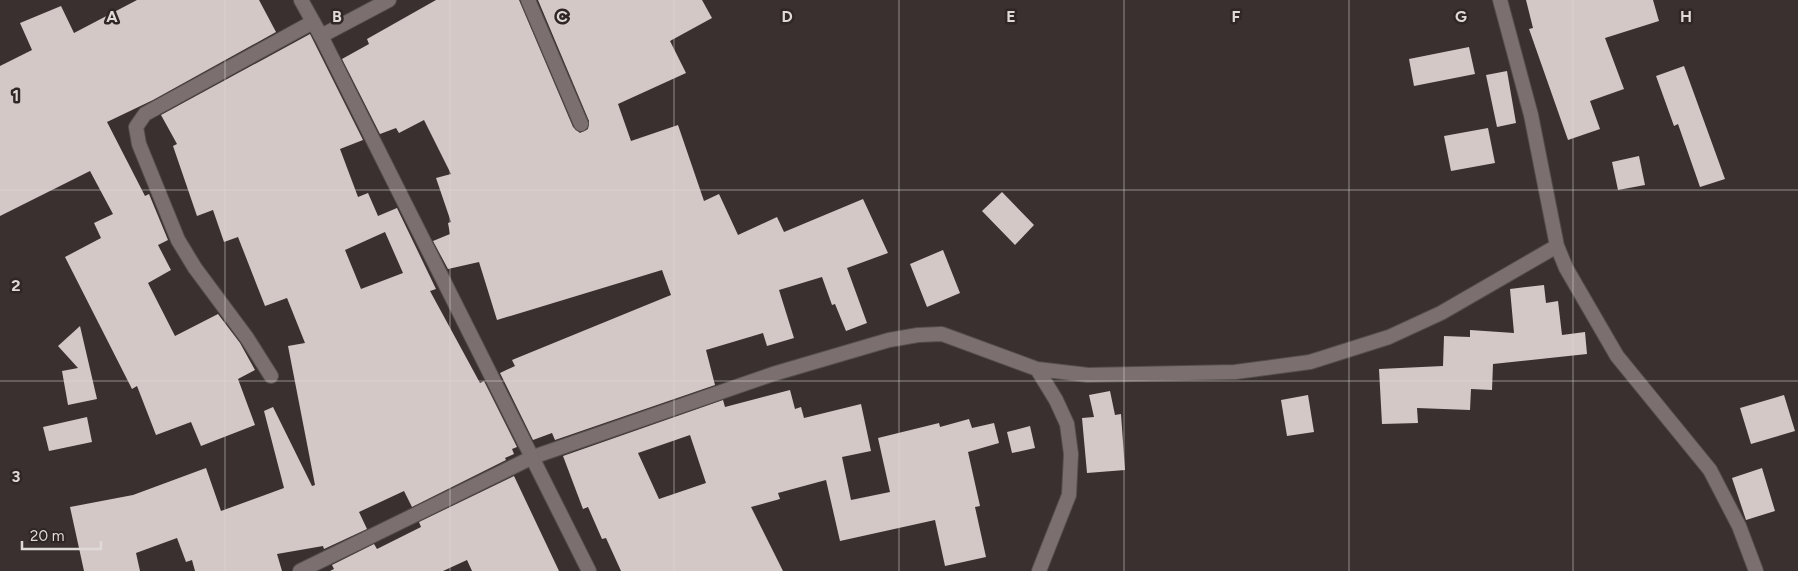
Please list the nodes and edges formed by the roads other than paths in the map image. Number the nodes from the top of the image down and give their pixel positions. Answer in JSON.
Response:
{"nodes":[{"id":1,"x":301,"y":0,"type":"edge"},
{"id":2,"x":389,"y":0,"type":"edge"},
{"id":3,"x":528,"y":0,"type":"edge"},
{"id":4,"x":1500,"y":0,"type":"edge"},
{"id":5,"x":313,"y":22,"type":"junction"},
{"id":6,"x":321,"y":36,"type":"junction"},
{"id":7,"x":582,"y":124,"type":"dead end"},
{"id":8,"x":1557,"y":246,"type":"junction"},
{"id":9,"x":1037,"y":369,"type":"junction"},
{"id":10,"x":271,"y":376,"type":"dead end"},
{"id":11,"x":533,"y":457,"type":"junction"},
{"id":12,"x":300,"y":571,"type":"edge"},
{"id":13,"x":589,"y":571,"type":"edge"},
{"id":14,"x":1039,"y":571,"type":"edge"},
{"id":15,"x":1756,"y":571,"type":"edge"}],
"edges":[{"from":1,"to":5,"type":"street"},
{"from":2,"to":6,"type":"street"},
{"from":3,"to":7,"type":"street"},
{"from":4,"to":8,"type":"street"},
{"from":5,"to":6,"type":"street"},
{"from":5,"to":10,"type":"street"},
{"from":6,"to":11,"type":"street"},
{"from":8,"to":9,"type":"street"},
{"from":8,"to":15,"type":"street"},
{"from":9,"to":11,"type":"street"},
{"from":9,"to":14,"type":"street"},
{"from":11,"to":12,"type":"street"},
{"from":11,"to":13,"type":"street"}]}
